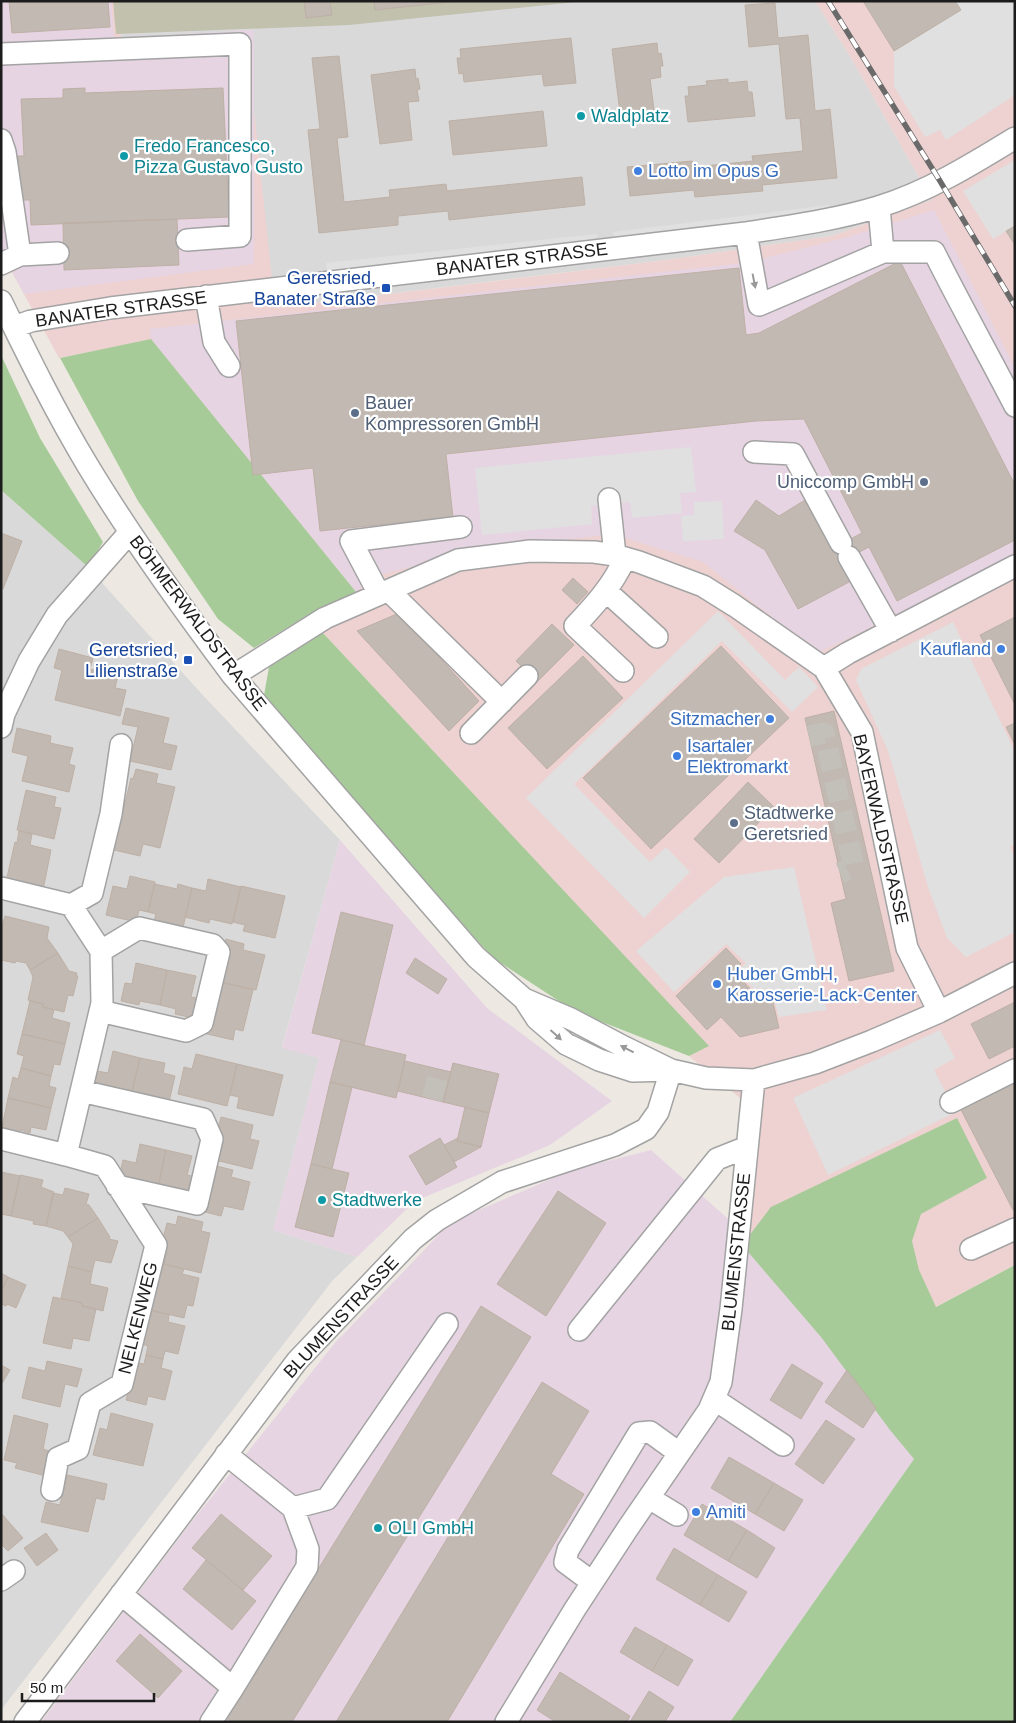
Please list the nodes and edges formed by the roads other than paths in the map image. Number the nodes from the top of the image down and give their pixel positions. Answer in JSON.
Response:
{"nodes":[{"id":1,"x":1,"y":54,"type":"edge"},
{"id":2,"x":1015,"y":138,"type":"edge"},
{"id":3,"x":1,"y":140,"type":"edge"},
{"id":4,"x":879,"y":207,"type":"junction"},
{"id":5,"x":746,"y":233,"type":"junction"},
{"id":6,"x":187,"y":240,"type":"dead end"},
{"id":7,"x":883,"y":252,"type":"junction"},
{"id":8,"x":58,"y":253,"type":"dead end"},
{"id":9,"x":20,"y":255,"type":"junction"},
{"id":10,"x":1,"y":264,"type":"edge"},
{"id":11,"x":206,"y":296,"type":"junction"},
{"id":12,"x":1,"y":301,"type":"edge"},
{"id":13,"x":14,"y":327,"type":"junction"},
{"id":14,"x":230,"y":366,"type":"dead end"},
{"id":15,"x":1015,"y":406,"type":"edge"},
{"id":16,"x":754,"y":452,"type":"dead end"},
{"id":17,"x":609,"y":499,"type":"dead end"},
{"id":18,"x":461,"y":527,"type":"dead end"},
{"id":19,"x":130,"y":532,"type":"junction"},
{"id":20,"x":620,"y":556,"type":"junction"},
{"id":21,"x":1015,"y":566,"type":"edge"},
{"id":22,"x":606,"y":591,"type":"junction"},
{"id":23,"x":384,"y":592,"type":"junction"},
{"id":24,"x":891,"y":631,"type":"junction"},
{"id":25,"x":657,"y":637,"type":"dead end"},
{"id":26,"x":824,"y":668,"type":"junction"},
{"id":27,"x":623,"y":671,"type":"dead end"},
{"id":28,"x":233,"y":676,"type":"junction"},
{"id":29,"x":528,"y":676,"type":"dead end"},
{"id":30,"x":502,"y":702,"type":"junction"},
{"id":31,"x":1,"y":727,"type":"edge"},
{"id":32,"x":471,"y":733,"type":"dead end"},
{"id":33,"x":121,"y":745,"type":"dead end"},
{"id":34,"x":1,"y":888,"type":"edge"},
{"id":35,"x":71,"y":905,"type":"junction"},
{"id":36,"x":101,"y":951,"type":"junction"},
{"id":37,"x":1015,"y":973,"type":"edge"},
{"id":38,"x":100,"y":1011,"type":"junction"},
{"id":39,"x":939,"y":1012,"type":"junction"},
{"id":40,"x":671,"y":1070,"type":"junction"},
{"id":41,"x":1015,"y":1070,"type":"edge"},
{"id":42,"x":754,"y":1080,"type":"junction"},
{"id":43,"x":81,"y":1091,"type":"junction"},
{"id":44,"x":950,"y":1102,"type":"dead end"},
{"id":45,"x":1,"y":1139,"type":"edge"},
{"id":46,"x":747,"y":1148,"type":"junction"},
{"id":47,"x":66,"y":1155,"type":"junction"},
{"id":48,"x":117,"y":1186,"type":"junction"},
{"id":49,"x":1015,"y":1229,"type":"edge"},
{"id":50,"x":971,"y":1249,"type":"dead end"},
{"id":51,"x":447,"y":1324,"type":"dead end"},
{"id":52,"x":579,"y":1330,"type":"dead end"},
{"id":53,"x":714,"y":1399,"type":"junction"},
{"id":54,"x":783,"y":1445,"type":"dead end"},
{"id":55,"x":226,"y":1454,"type":"junction"},
{"id":56,"x":680,"y":1454,"type":"junction"},
{"id":57,"x":52,"y":1490,"type":"dead end"},
{"id":58,"x":649,"y":1498,"type":"junction"},
{"id":59,"x":293,"y":1508,"type":"junction"},
{"id":60,"x":677,"y":1515,"type":"dead end"},
{"id":61,"x":592,"y":1582,"type":"junction"},
{"id":62,"x":121,"y":1594,"type":"junction"},
{"id":63,"x":233,"y":1688,"type":"junction"},
{"id":64,"x":25,"y":1722,"type":"edge"},
{"id":65,"x":211,"y":1722,"type":"edge"},
{"id":66,"x":506,"y":1722,"type":"edge"}],
"edges":[{"from":1,"to":6,"type":"street"},
{"from":2,"to":4,"type":"street","name":"BANATER STRASSE"},
{"from":3,"to":9,"type":"street"},
{"from":4,"to":5,"type":"street","name":"BANATER STRASSE"},
{"from":4,"to":7,"type":"street"},
{"from":5,"to":7,"type":"street","one_way":true},
{"from":5,"to":11,"type":"street","name":"BANATER STRASSE"},
{"from":7,"to":15,"type":"street"},
{"from":8,"to":9,"type":"street"},
{"from":9,"to":10,"type":"street"},
{"from":11,"to":13,"type":"street","name":"BANATER STRASSE"},
{"from":11,"to":14,"type":"street"},
{"from":12,"to":13,"type":"street","name":"BÖHMERWALDSTRASSE"},
{"from":13,"to":19,"type":"street","name":"BÖHMERWALDSTRASSE"},
{"from":16,"to":24,"type":"street"},
{"from":17,"to":20,"type":"street"},
{"from":18,"to":23,"type":"street"},
{"from":19,"to":28,"type":"street","name":"BÖHMERWALDSTRASSE"},
{"from":19,"to":31,"type":"street"},
{"from":20,"to":22,"type":"street"},
{"from":20,"to":23,"type":"street","name":"BAYERWALDSTRASSE"},
{"from":20,"to":26,"type":"street","name":"BAYERWALDSTRASSE"},
{"from":21,"to":24,"type":"street"},
{"from":22,"to":25,"type":"street"},
{"from":22,"to":27,"type":"street"},
{"from":23,"to":28,"type":"street","name":"BAYERWALDSTRASSE"},
{"from":23,"to":30,"type":"street"},
{"from":24,"to":26,"type":"street"},
{"from":26,"to":39,"type":"street","name":"BAYERWALDSTRASSE"},
{"from":28,"to":40,"type":"street","name":"BÖHMERWALDSTRASSE"},
{"from":29,"to":30,"type":"street"},
{"from":30,"to":32,"type":"street"},
{"from":33,"to":35,"type":"street"},
{"from":34,"to":35,"type":"street"},
{"from":35,"to":36,"type":"street"},
{"from":36,"to":38,"type":"street"},
{"from":36,"to":38,"type":"street"},
{"from":37,"to":39,"type":"street"},
{"from":38,"to":43,"type":"street"},
{"from":39,"to":42,"type":"street"},
{"from":40,"to":42,"type":"street"},
{"from":40,"to":55,"type":"street","name":"BLUMENSTRASSE"},
{"from":41,"to":44,"type":"street"},
{"from":42,"to":46,"type":"street","name":"BLUMENSTRASSE"},
{"from":43,"to":47,"type":"street"},
{"from":43,"to":48,"type":"street"},
{"from":45,"to":47,"type":"street","name":"NELKENWEG"},
{"from":46,"to":52,"type":"street"},
{"from":46,"to":53,"type":"street","name":"BLUMENSTRASSE"},
{"from":47,"to":48,"type":"street","name":"NELKENWEG"},
{"from":48,"to":57,"type":"street","name":"NELKENWEG"},
{"from":49,"to":50,"type":"street"},
{"from":51,"to":59,"type":"street"},
{"from":53,"to":54,"type":"street"},
{"from":53,"to":56,"type":"street","name":"BLUMENSTRASSE"},
{"from":55,"to":59,"type":"street"},
{"from":55,"to":62,"type":"street","name":"BLUMENSTRASSE"},
{"from":56,"to":58,"type":"street","name":"BLUMENSTRASSE"},
{"from":56,"to":61,"type":"street"},
{"from":58,"to":60,"type":"street"},
{"from":58,"to":61,"type":"street","name":"BLUMENSTRASSE"},
{"from":59,"to":63,"type":"street"},
{"from":61,"to":66,"type":"street","name":"BLUMENSTRASSE"},
{"from":62,"to":63,"type":"street"},
{"from":62,"to":64,"type":"street","name":"BLUMENSTRASSE"},
{"from":63,"to":65,"type":"street"}]}
